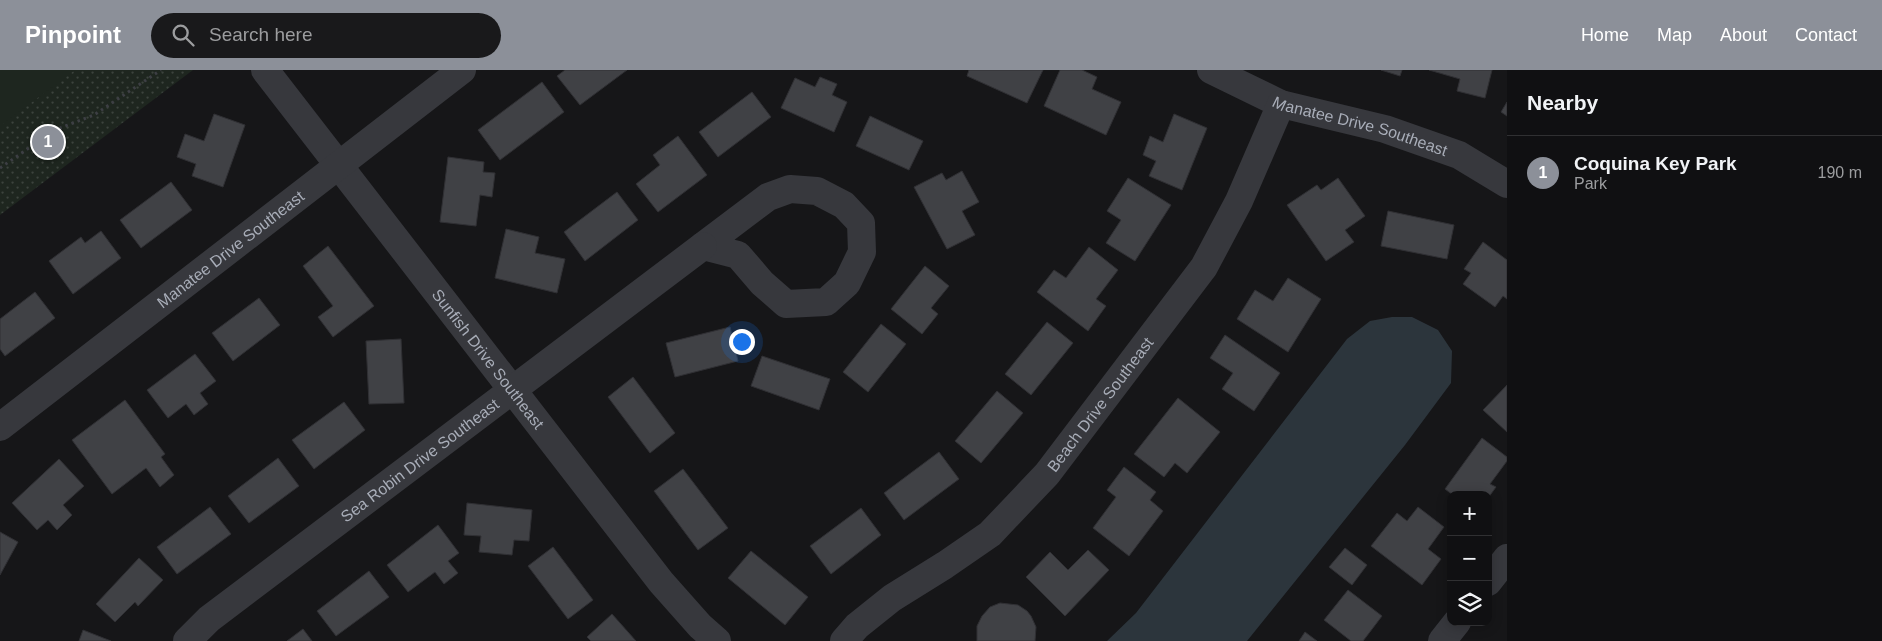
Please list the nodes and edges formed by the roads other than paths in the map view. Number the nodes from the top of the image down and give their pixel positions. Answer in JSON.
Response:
{"nodes":[{"id":1,"x":265,"y":70,"type":"edge"},
{"id":2,"x":462,"y":70,"type":"edge"},
{"id":3,"x":1211,"y":70,"type":"edge"},
{"id":4,"x":1281,"y":104,"type":"junction"},
{"id":5,"x":338,"y":167,"type":"junction"},
{"id":6,"x":1507,"y":184,"type":"edge"},
{"id":7,"x":703,"y":246,"type":"junction"},
{"id":8,"x":513,"y":391,"type":"junction"},
{"id":9,"x":0,"y":428,"type":"edge"},
{"id":10,"x":1507,"y":558,"type":"edge"},
{"id":11,"x":1489,"y":581,"type":"edge"},
{"id":12,"x":1454,"y":626,"type":"edge"},
{"id":13,"x":187,"y":641,"type":"edge"},
{"id":14,"x":718,"y":641,"type":"edge"},
{"id":15,"x":844,"y":641,"type":"edge"},
{"id":16,"x":1442,"y":641,"type":"edge"}],
"edges":[{"from":1,"to":5,"type":"street","name":"Sunfish Drive Southeast"},
{"from":2,"to":5,"type":"street","name":"Manatee Drive Southeast"},
{"from":3,"to":4,"type":"street","name":"Manatee Drive Southeast"},
{"from":4,"to":6,"type":"street","name":"Manatee Drive Southeast"},
{"from":4,"to":15,"type":"street","name":"Beach Drive Southeast"},
{"from":5,"to":8,"type":"street","name":"Sunfish Drive Southeast"},
{"from":5,"to":9,"type":"street","name":"Manatee Drive Southeast"},
{"from":7,"to":7,"type":"street","name":"Sea Robin Drive Southeast"},
{"from":7,"to":8,"type":"street","name":"Sea Robin Drive Southeast"},
{"from":8,"to":13,"type":"street","name":"Sea Robin Drive Southeast"},
{"from":8,"to":14,"type":"street","name":"Sunfish Drive Southeast"},
{"from":10,"to":11,"type":"street"},
{"from":12,"to":16,"type":"street"}]}
